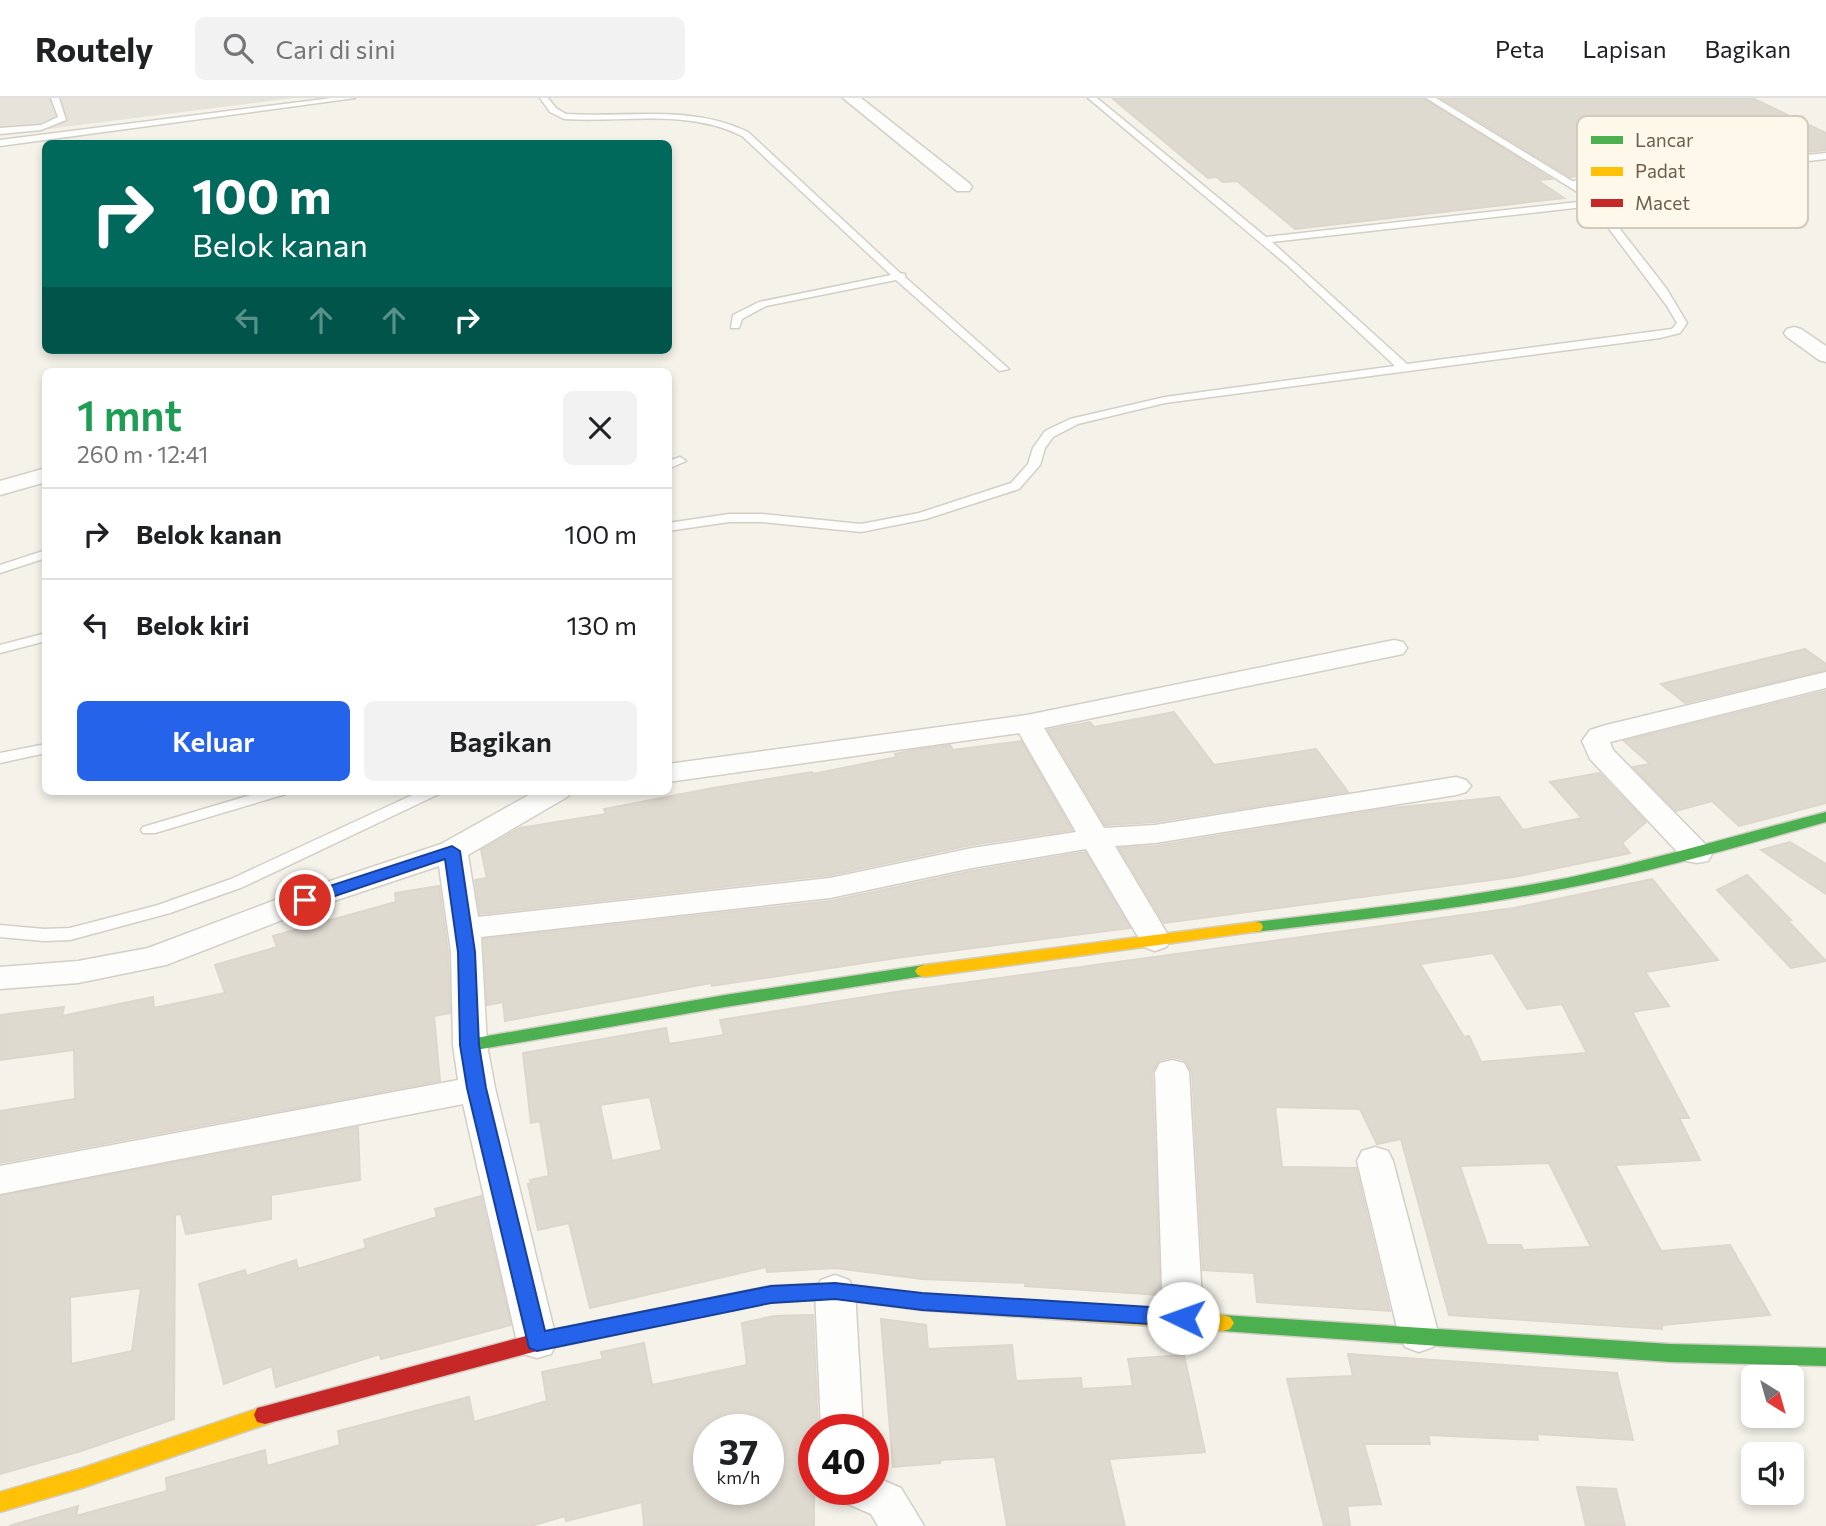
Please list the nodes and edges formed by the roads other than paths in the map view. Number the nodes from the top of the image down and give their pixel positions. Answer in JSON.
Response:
{"nodes":[{"id":1,"x":55,"y":98,"type":"edge"},
{"id":2,"x":351,"y":98,"type":"edge"},
{"id":3,"x":544,"y":98,"type":"edge"},
{"id":4,"x":851,"y":98,"type":"edge"},
{"id":5,"x":1091,"y":98,"type":"edge"},
{"id":6,"x":1430,"y":98,"type":"edge"},
{"id":7,"x":0,"y":131,"type":"edge"},
{"id":8,"x":81,"y":139,"type":"edge"},
{"id":9,"x":61,"y":140,"type":"edge"},
{"id":10,"x":42,"y":141,"type":"edge"},
{"id":11,"x":0,"y":143,"type":"edge"},
{"id":12,"x":1826,"y":156,"type":"edge"},
{"id":13,"x":1808,"y":158,"type":"edge"},
{"id":14,"x":1577,"y":183,"type":"edge"},
{"id":15,"x":1571,"y":184,"type":"junction"},
{"id":16,"x":963,"y":187,"type":"dead end"},
{"id":17,"x":1577,"y":189,"type":"edge"},
{"id":18,"x":1577,"y":205,"type":"edge"},
{"id":19,"x":1616,"y":228,"type":"edge"},
{"id":20,"x":1263,"y":240,"type":"junction"},
{"id":21,"x":901,"y":276,"type":"junction"},
{"id":22,"x":735,"y":326,"type":"dead end"},
{"id":23,"x":1794,"y":333,"type":"dead end"},
{"id":24,"x":1826,"y":356,"type":"edge"},
{"id":25,"x":1404,"y":368,"type":"junction"},
{"id":26,"x":1003,"y":369,"type":"dead end"},
{"id":27,"x":42,"y":476,"type":"edge"},
{"id":28,"x":0,"y":488,"type":"edge"},
{"id":29,"x":672,"y":526,"type":"edge"},
{"id":30,"x":42,"y":555,"type":"edge"},
{"id":31,"x":0,"y":569,"type":"edge"},
{"id":32,"x":42,"y":638,"type":"edge"},
{"id":33,"x":1394,"y":648,"type":"dead end"},
{"id":34,"x":0,"y":649,"type":"edge"},
{"id":35,"x":1826,"y":680,"type":"edge"},
{"id":36,"x":1027,"y":723,"type":"junction"},
{"id":37,"x":42,"y":749,"type":"edge"},
{"id":38,"x":0,"y":758,"type":"edge"},
{"id":39,"x":672,"y":772,"type":"edge"},
{"id":40,"x":1456,"y":786,"type":"dead end"},
{"id":41,"x":267,"y":795,"type":"edge"},
{"id":42,"x":425,"y":795,"type":"edge"},
{"id":43,"x":550,"y":795,"type":"edge"},
{"id":44,"x":1826,"y":817,"type":"edge"},
{"id":45,"x":149,"y":830,"type":"dead end"},
{"id":46,"x":1097,"y":838,"type":"junction"},
{"id":47,"x":452,"y":851,"type":"junction"},
{"id":48,"x":1697,"y":855,"type":"junction"},
{"id":49,"x":464,"y":929,"type":"junction"},
{"id":50,"x":0,"y":931,"type":"edge"},
{"id":51,"x":1155,"y":940,"type":"junction"},
{"id":52,"x":0,"y":978,"type":"edge"},
{"id":53,"x":470,"y":1045,"type":"junction"},
{"id":54,"x":1172,"y":1072,"type":"dead end"},
{"id":55,"x":477,"y":1088,"type":"junction"},
{"id":56,"x":1375,"y":1161,"type":"dead end"},
{"id":57,"x":0,"y":1180,"type":"edge"},
{"id":58,"x":835,"y":1291,"type":"junction"},
{"id":59,"x":1183,"y":1318,"type":"junction"},
{"id":60,"x":1419,"y":1336,"type":"junction"},
{"id":61,"x":537,"y":1342,"type":"junction"},
{"id":62,"x":1826,"y":1357,"type":"edge"},
{"id":63,"x":841,"y":1414,"type":"edge"},
{"id":64,"x":0,"y":1502,"type":"edge"},
{"id":65,"x":889,"y":1505,"type":"edge"},
{"id":66,"x":902,"y":1526,"type":"edge"}],
"edges":[{"from":1,"to":7,"type":"lane"},
{"from":2,"to":8,"type":"lane"},
{"from":3,"to":21,"type":"lane"},
{"from":4,"to":16,"type":"street"},
{"from":5,"to":20,"type":"lane"},
{"from":6,"to":15,"type":"lane"},
{"from":8,"to":9,"type":"lane"},
{"from":10,"to":11,"type":"lane"},
{"from":12,"to":13,"type":"lane"},
{"from":14,"to":15,"type":"lane"},
{"from":15,"to":17,"type":"lane"},
{"from":18,"to":20,"type":"lane"},
{"from":19,"to":25,"type":"lane"},
{"from":20,"to":25,"type":"lane"},
{"from":21,"to":22,"type":"lane"},
{"from":21,"to":26,"type":"lane"},
{"from":23,"to":24,"type":"street"},
{"from":25,"to":29,"type":"lane"},
{"from":27,"to":28,"type":"street"},
{"from":30,"to":31,"type":"lane"},
{"from":32,"to":34,"type":"lane"},
{"from":33,"to":36,"type":"street"},
{"from":35,"to":48,"type":"street"},
{"from":36,"to":39,"type":"street"},
{"from":36,"to":46,"type":"street"},
{"from":37,"to":38,"type":"lane"},
{"from":40,"to":46,"type":"street"},
{"from":41,"to":45,"type":"lane"},
{"from":42,"to":50,"type":"lane"},
{"from":43,"to":47,"type":"street"},
{"from":44,"to":48,"type":"street"},
{"from":46,"to":49,"type":"street"},
{"from":46,"to":51,"type":"street"},
{"from":47,"to":49,"type":"street"},
{"from":47,"to":52,"type":"street"},
{"from":48,"to":51,"type":"street"},
{"from":49,"to":53,"type":"street"},
{"from":51,"to":53,"type":"street"},
{"from":53,"to":55,"type":"street"},
{"from":54,"to":59,"type":"street"},
{"from":55,"to":57,"type":"street"},
{"from":55,"to":61,"type":"street"},
{"from":56,"to":60,"type":"street"},
{"from":58,"to":59,"type":"street"},
{"from":58,"to":61,"type":"street"},
{"from":58,"to":63,"type":"street"},
{"from":59,"to":60,"type":"street"},
{"from":60,"to":62,"type":"street"},
{"from":61,"to":64,"type":"street"},
{"from":65,"to":66,"type":"street"}]}
